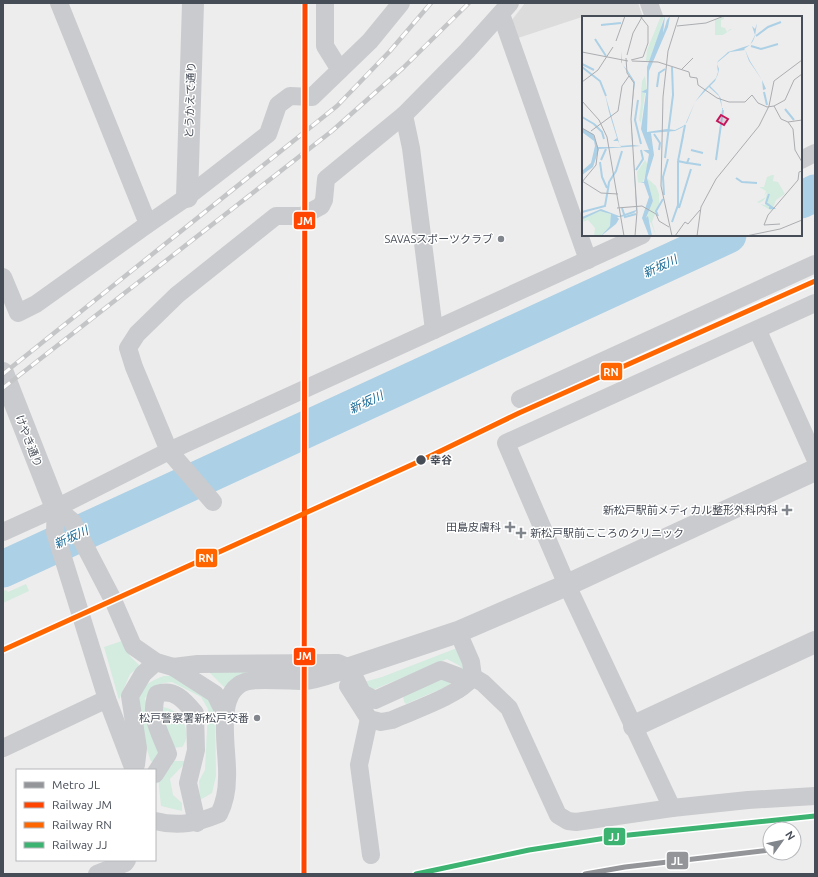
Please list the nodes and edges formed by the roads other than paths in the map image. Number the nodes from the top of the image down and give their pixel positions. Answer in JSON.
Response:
{"nodes":[{"id":1,"x":59,"y":3,"type":"edge"},
{"id":2,"x":193,"y":3,"type":"edge"},
{"id":3,"x":325,"y":3,"type":"edge"},
{"id":4,"x":401,"y":3,"type":"edge"},
{"id":5,"x":648,"y":3,"type":"edge"},
{"id":6,"x":505,"y":9,"type":"edge"},
{"id":7,"x":654,"y":16,"type":"edge"},
{"id":8,"x":340,"y":70,"type":"junction"},
{"id":9,"x":404,"y":115,"type":"junction"},
{"id":10,"x":815,"y":153,"type":"edge"},
{"id":11,"x":802,"y":160,"type":"edge"},
{"id":12,"x":187,"y":197,"type":"junction"},
{"id":13,"x":148,"y":224,"type":"junction"},
{"id":14,"x":640,"y":236,"type":"edge"},
{"id":15,"x":588,"y":260,"type":"junction"},
{"id":16,"x":815,"y":264,"type":"edge"},
{"id":17,"x":3,"y":276,"type":"edge"},
{"id":18,"x":815,"y":303,"type":"edge"},
{"id":19,"x":434,"y":330,"type":"junction"},
{"id":20,"x":758,"y":330,"type":"junction"},
{"id":21,"x":3,"y":373,"type":"edge"},
{"id":22,"x":520,"y":399,"type":"dead end"},
{"id":23,"x":169,"y":451,"type":"junction"},
{"id":24,"x":815,"y":458,"type":"edge"},
{"id":25,"x":815,"y":470,"type":"edge"},
{"id":26,"x":212,"y":502,"type":"dead end"},
{"id":27,"x":64,"y":515,"type":"junction"},
{"id":28,"x":3,"y":532,"type":"edge"},
{"id":29,"x":567,"y":585,"type":"junction"},
{"id":30,"x":458,"y":632,"type":"junction"},
{"id":31,"x":815,"y":642,"type":"edge"},
{"id":32,"x":156,"y":662,"type":"junction"},
{"id":33,"x":173,"y":667,"type":"junction"},
{"id":34,"x":346,"y":670,"type":"junction"},
{"id":35,"x":473,"y":677,"type":"junction"},
{"id":36,"x":459,"y":689,"type":"junction"},
{"id":37,"x":107,"y":699,"type":"junction"},
{"id":38,"x":225,"y":714,"type":"junction"},
{"id":39,"x":369,"y":719,"type":"junction"},
{"id":40,"x":634,"y":726,"type":"junction"},
{"id":41,"x":3,"y":748,"type":"edge"},
{"id":42,"x":196,"y":750,"type":"junction"},
{"id":43,"x":168,"y":754,"type":"junction"},
{"id":44,"x":135,"y":769,"type":"edge"},
{"id":45,"x":135,"y":769,"type":"edge"},
{"id":46,"x":156,"y":772,"type":"edge"},
{"id":47,"x":815,"y":796,"type":"edge"},
{"id":48,"x":672,"y":808,"type":"junction"},
{"id":49,"x":156,"y":821,"type":"edge"},
{"id":50,"x":197,"y":823,"type":"junction"},
{"id":51,"x":371,"y":855,"type":"dead end"},
{"id":52,"x":126,"y":861,"type":"edge"},
{"id":53,"x":97,"y":874,"type":"edge"}],
"edges":[{"from":1,"to":13,"type":"street"},
{"from":2,"to":12,"type":"street","name":"とうかえで通り"},
{"from":3,"to":8,"type":"street"},
{"from":4,"to":8,"type":"street"},
{"from":5,"to":7,"type":"street"},
{"from":6,"to":9,"type":"street"},
{"from":6,"to":15,"type":"street"},
{"from":8,"to":12,"type":"street"},
{"from":9,"to":19,"type":"street"},
{"from":9,"to":23,"type":"street"},
{"from":10,"to":11,"type":"street"},
{"from":12,"to":13,"type":"street"},
{"from":13,"to":17,"type":"street"},
{"from":14,"to":15,"type":"street"},
{"from":15,"to":19,"type":"street"},
{"from":16,"to":22,"type":"street"},
{"from":18,"to":20,"type":"street"},
{"from":19,"to":23,"type":"street"},
{"from":20,"to":24,"type":"street"},
{"from":20,"to":29,"type":"street"},
{"from":21,"to":27,"type":"street","name":"けやき通り"},
{"from":23,"to":26,"type":"street"},
{"from":23,"to":27,"type":"street"},
{"from":25,"to":29,"type":"street"},
{"from":27,"to":28,"type":"street"},
{"from":27,"to":32,"type":"street"},
{"from":27,"to":37,"type":"street","name":"けやき通り"},
{"from":29,"to":30,"type":"street"},
{"from":29,"to":40,"type":"street"},
{"from":30,"to":34,"type":"street"},
{"from":30,"to":35,"type":"street"},
{"from":31,"to":40,"type":"street"},
{"from":32,"to":33,"type":"street"},
{"from":32,"to":44,"type":"street"},
{"from":33,"to":34,"type":"street"},
{"from":33,"to":38,"type":"street"},
{"from":34,"to":36,"type":"street"},
{"from":34,"to":38,"type":"street"},
{"from":34,"to":39,"type":"street"},
{"from":35,"to":36,"type":"street"},
{"from":35,"to":48,"type":"street"},
{"from":36,"to":39,"type":"street"},
{"from":37,"to":41,"type":"street"},
{"from":37,"to":45,"type":"street","name":"けやき通り"},
{"from":38,"to":50,"type":"street"},
{"from":39,"to":51,"type":"street"},
{"from":40,"to":48,"type":"street"},
{"from":42,"to":43,"type":"street"},
{"from":42,"to":43,"type":"street"},
{"from":42,"to":50,"type":"street"},
{"from":43,"to":46,"type":"street"},
{"from":47,"to":48,"type":"street"},
{"from":49,"to":50,"type":"street"},
{"from":52,"to":53,"type":"street"}]}
